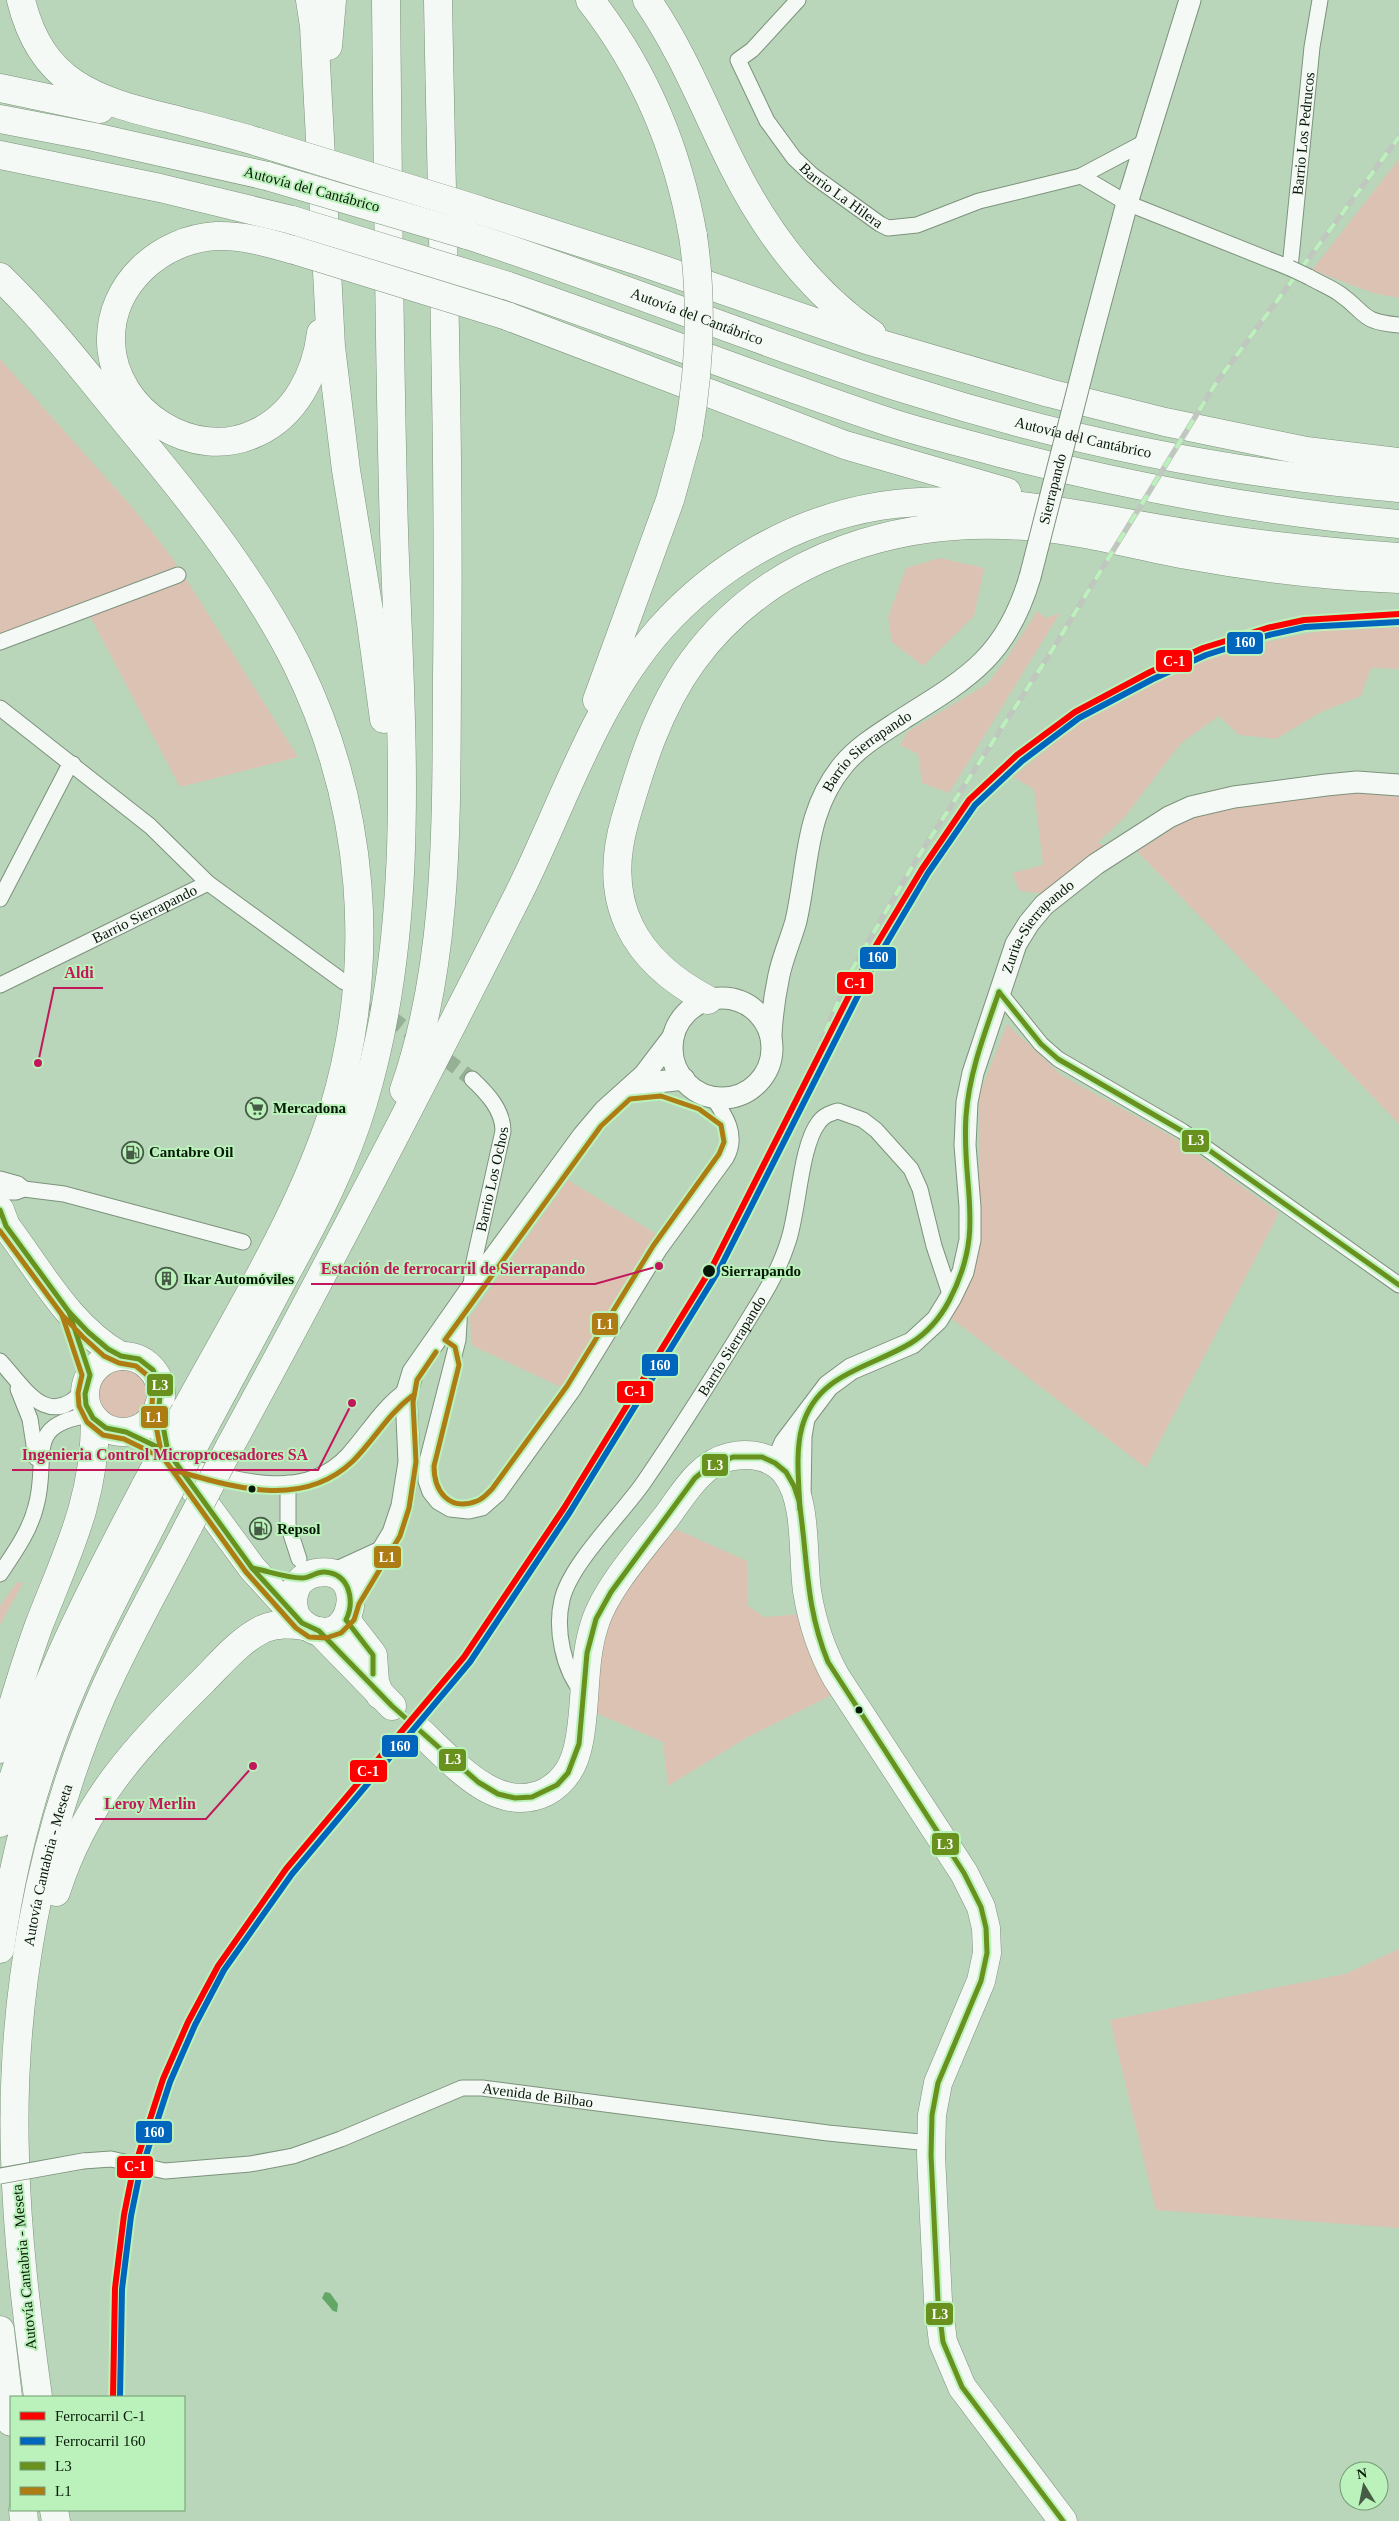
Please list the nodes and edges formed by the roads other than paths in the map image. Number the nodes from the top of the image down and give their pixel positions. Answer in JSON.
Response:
{"nodes":[{"id":1,"x":21,"y":0,"type":"edge"},
{"id":2,"x":310,"y":0,"type":"edge"},
{"id":3,"x":332,"y":0,"type":"edge"},
{"id":4,"x":386,"y":0,"type":"edge"},
{"id":5,"x":438,"y":0,"type":"edge"},
{"id":6,"x":590,"y":0,"type":"edge"},
{"id":7,"x":647,"y":0,"type":"edge"},
{"id":8,"x":798,"y":0,"type":"edge"},
{"id":9,"x":1190,"y":0,"type":"edge"},
{"id":10,"x":1320,"y":0,"type":"edge"},
{"id":11,"x":0,"y":88,"type":"edge"},
{"id":12,"x":0,"y":119,"type":"edge"},
{"id":13,"x":320,"y":124,"type":"junction"},
{"id":14,"x":1147,"y":141,"type":"junction"},
{"id":15,"x":258,"y":144,"type":"junction"},
{"id":16,"x":0,"y":155,"type":"edge"},
{"id":17,"x":1082,"y":176,"type":"junction"},
{"id":18,"x":1127,"y":203,"type":"junction"},
{"id":19,"x":1290,"y":268,"type":"junction"},
{"id":20,"x":0,"y":277,"type":"edge"},
{"id":21,"x":328,"y":277,"type":"junction"},
{"id":22,"x":1399,"y":325,"type":"edge"},
{"id":23,"x":938,"y":362,"type":"junction"},
{"id":24,"x":1399,"y":462,"type":"edge"},
{"id":25,"x":1399,"y":488,"type":"edge"},
{"id":26,"x":1120,"y":520,"type":"junction"},
{"id":27,"x":1399,"y":524,"type":"edge"},
{"id":28,"x":1399,"y":557,"type":"edge"},
{"id":29,"x":178,"y":575,"type":"dead end"},
{"id":30,"x":1030,"y":576,"type":"joint"},
{"id":31,"x":1399,"y":579,"type":"edge"},
{"id":32,"x":0,"y":642,"type":"edge"},
{"id":33,"x":0,"y":708,"type":"edge"},
{"id":34,"x":73,"y":764,"type":"junction"},
{"id":35,"x":1399,"y":785,"type":"edge"},
{"id":36,"x":208,"y":883,"type":"junction"},
{"id":37,"x":0,"y":899,"type":"edge"},
{"id":38,"x":505,"y":920,"type":"junction"},
{"id":39,"x":779,"y":973,"type":"junction"},
{"id":40,"x":390,"y":974,"type":"junction"},
{"id":41,"x":344,"y":982,"type":"tunnel mouth"},
{"id":42,"x":0,"y":985,"type":"edge"},
{"id":43,"x":999,"y":992,"type":"junction"},
{"id":44,"x":708,"y":1000,"type":"junction"},
{"id":45,"x":740,"y":1001,"type":"junction"},
{"id":46,"x":771,"y":1035,"type":"junction"},
{"id":47,"x":674,"y":1037,"type":"junction"},
{"id":48,"x":472,"y":1079,"type":"tunnel mouth"},
{"id":49,"x":684,"y":1079,"type":"junction"},
{"id":50,"x":627,"y":1092,"type":"junction"},
{"id":51,"x":712,"y":1096,"type":"junction"},
{"id":52,"x":0,"y":1179,"type":"edge"},
{"id":53,"x":26,"y":1189,"type":"junction"},
{"id":54,"x":0,"y":1192,"type":"edge"},
{"id":55,"x":5,"y":1224,"type":"edge"},
{"id":56,"x":243,"y":1242,"type":"dead end"},
{"id":57,"x":1399,"y":1285,"type":"edge"},
{"id":58,"x":465,"y":1297,"type":"junction"},
{"id":59,"x":951,"y":1297,"type":"junction"},
{"id":60,"x":309,"y":1299,"type":"junction"},
{"id":61,"x":69,"y":1312,"type":"junction"},
{"id":62,"x":434,"y":1342,"type":"junction"},
{"id":63,"x":121,"y":1356,"type":"junction"},
{"id":64,"x":0,"y":1361,"type":"edge"},
{"id":65,"x":452,"y":1364,"type":"junction"},
{"id":66,"x":12,"y":1376,"type":"junction"},
{"id":67,"x":407,"y":1390,"type":"junction"},
{"id":68,"x":90,"y":1400,"type":"junction"},
{"id":69,"x":183,"y":1414,"type":"junction"},
{"id":70,"x":375,"y":1421,"type":"junction"},
{"id":71,"x":407,"y":1425,"type":"junction"},
{"id":72,"x":801,"y":1427,"type":"junction"},
{"id":73,"x":126,"y":1432,"type":"junction"},
{"id":74,"x":738,"y":1456,"type":"junction"},
{"id":75,"x":171,"y":1457,"type":"junction"},
{"id":76,"x":777,"y":1464,"type":"junction"},
{"id":77,"x":40,"y":1474,"type":"junction"},
{"id":78,"x":288,"y":1483,"type":"junction"},
{"id":79,"x":157,"y":1490,"type":"junction"},
{"id":80,"x":800,"y":1511,"type":"junction"},
{"id":81,"x":381,"y":1552,"type":"junction"},
{"id":82,"x":252,"y":1568,"type":"junction"},
{"id":83,"x":301,"y":1569,"type":"junction"},
{"id":84,"x":0,"y":1574,"type":"edge"},
{"id":85,"x":333,"y":1574,"type":"junction"},
{"id":86,"x":348,"y":1610,"type":"junction"},
{"id":87,"x":306,"y":1624,"type":"junction"},
{"id":88,"x":584,"y":1694,"type":"junction"},
{"id":89,"x":416,"y":1728,"type":"dead end"},
{"id":90,"x":0,"y":1749,"type":"edge"},
{"id":91,"x":0,"y":1824,"type":"edge"},
{"id":92,"x":0,"y":1949,"type":"edge"},
{"id":93,"x":930,"y":2143,"type":"junction"},
{"id":94,"x":7,"y":2165,"type":"edge"},
{"id":95,"x":0,"y":2330,"type":"edge"},
{"id":96,"x":38,"y":2396,"type":"edge"},
{"id":97,"x":10,"y":2414,"type":"edge"},
{"id":98,"x":1063,"y":2521,"type":"edge"}],
"edges":[{"from":1,"to":15,"type":"highway"},
{"from":2,"to":13,"type":"highway"},
{"from":3,"to":13,"type":"highway"},
{"from":4,"to":40,"type":"highway"},
{"from":5,"to":60,"type":"highway"},
{"from":6,"to":38,"type":"highway","bridge":true},
{"from":7,"to":23,"type":"highway"},
{"from":8,"to":17,"type":"street","name":"Barrio La Hilera"},
{"from":9,"to":14,"type":"street"},
{"from":10,"to":19,"type":"street","name":"Barrio Los Pedrucos"},
{"from":11,"to":15,"type":"highway"},
{"from":12,"to":25,"type":"highway","name":"Autovía del Cantábrico","bridge":true},
{"from":13,"to":21,"type":"highway"},
{"from":14,"to":17,"type":"street","name":"Barrio La Hilera"},
{"from":14,"to":18,"type":"street"},
{"from":15,"to":23,"type":"highway","bridge":true},
{"from":16,"to":27,"type":"highway","bridge":true},
{"from":17,"to":18,"type":"street"},
{"from":18,"to":19,"type":"street"},
{"from":18,"to":30,"type":"street","name":"Sierrapando","bridge":true},
{"from":19,"to":22,"type":"street","bridge":true},
{"from":20,"to":69,"type":"highway"},
{"from":21,"to":26,"type":"highway","bridge":true},
{"from":21,"to":40,"type":"highway"},
{"from":23,"to":24,"type":"highway"},
{"from":26,"to":28,"type":"highway"},
{"from":26,"to":38,"type":"highway"},
{"from":29,"to":32,"type":"street"},
{"from":30,"to":39,"type":"street","name":"Barrio Sierrapando"},
{"from":31,"to":44,"type":"highway"},
{"from":33,"to":34,"type":"street","name":"Barrio Sierrapando"},
{"from":34,"to":36,"type":"street","name":"Barrio Sierrapando"},
{"from":34,"to":37,"type":"street"},
{"from":35,"to":43,"type":"street","name":"Zurita-Sierrapando"},
{"from":36,"to":41,"type":"street","name":"Barrio Sierrapando"},
{"from":36,"to":42,"type":"street","name":"Barrio Sierrapando"},
{"from":38,"to":60,"type":"highway"},
{"from":39,"to":45,"type":"street"},
{"from":39,"to":46,"type":"street","name":"Barrio Sierrapando"},
{"from":40,"to":69,"type":"highway"},
{"from":43,"to":57,"type":"street"},
{"from":43,"to":59,"type":"street","name":"Zurita-Sierrapando"},
{"from":44,"to":45,"type":"street"},
{"from":44,"to":47,"type":"street"},
{"from":45,"to":46,"type":"street"},
{"from":46,"to":51,"type":"street"},
{"from":47,"to":49,"type":"street"},
{"from":47,"to":50,"type":"street","name":"Barrio Los Ochos"},
{"from":48,"to":58,"type":"street","name":"Barrio Los Ochos"},
{"from":49,"to":50,"type":"street"},
{"from":49,"to":51,"type":"street"},
{"from":50,"to":58,"type":"street","name":"Barrio Los Ochos"},
{"from":51,"to":65,"type":"street","name":"Barrio Los Ochos"},
{"from":52,"to":53,"type":"street"},
{"from":53,"to":54,"type":"street"},
{"from":53,"to":55,"type":"street"},
{"from":53,"to":56,"type":"street"},
{"from":55,"to":61,"type":"highway"},
{"from":58,"to":62,"type":"street","name":"Barrio Los Ochos"},
{"from":58,"to":65,"type":"street","name":"Barrio Los Ochos"},
{"from":59,"to":72,"type":"street","name":"Zurita-Sierrapando"},
{"from":59,"to":88,"type":"street","name":"Barrio Sierrapando"},
{"from":60,"to":94,"type":"highway","name":"Autovía Cantabria - Meseta","bridge":true},
{"from":61,"to":63,"type":"highway"},
{"from":61,"to":68,"type":"highway"},
{"from":62,"to":65,"type":"street"},
{"from":62,"to":67,"type":"street","name":"Barrio Los Ochos"},
{"from":63,"to":68,"type":"highway"},
{"from":63,"to":69,"type":"highway"},
{"from":64,"to":66,"type":"street"},
{"from":66,"to":68,"type":"street"},
{"from":66,"to":77,"type":"street"},
{"from":67,"to":70,"type":"street","name":"Barrio Los Ochos"},
{"from":67,"to":71,"type":"street","name":"Barrio Los Ochos"},
{"from":68,"to":73,"type":"highway"},
{"from":68,"to":77,"type":"street"},
{"from":68,"to":90,"type":"highway"},
{"from":69,"to":73,"type":"highway"},
{"from":69,"to":75,"type":"highway"},
{"from":69,"to":79,"type":"highway","name":"Autovía Cantabria - Meseta","bridge":true},
{"from":70,"to":71,"type":"street"},
{"from":70,"to":78,"type":"street","name":"Barrio Los Ochos"},
{"from":71,"to":81,"type":"street","name":"Barrio Los Ochos"},
{"from":72,"to":74,"type":"street","name":"Zurita-Sierrapando"},
{"from":72,"to":76,"type":"street","name":"Zurita-Sierrapando"},
{"from":72,"to":80,"type":"street","name":"Zurita-Sierrapando"},
{"from":73,"to":75,"type":"highway"},
{"from":74,"to":76,"type":"highway"},
{"from":74,"to":88,"type":"highway"},
{"from":75,"to":78,"type":"street","name":"Barrio Los Ochos"},
{"from":75,"to":82,"type":"highway"},
{"from":76,"to":80,"type":"highway"},
{"from":77,"to":84,"type":"street"},
{"from":78,"to":83,"type":"street"},
{"from":79,"to":91,"type":"highway"},
{"from":79,"to":92,"type":"highway","name":"Autovía Cantabria - Meseta"},
{"from":80,"to":93,"type":"highway"},
{"from":81,"to":85,"type":"street"},
{"from":81,"to":86,"type":"street","name":"Barrio Los Ochos"},
{"from":82,"to":83,"type":"highway"},
{"from":82,"to":87,"type":"highway"},
{"from":83,"to":85,"type":"highway"},
{"from":83,"to":87,"type":"highway"},
{"from":85,"to":86,"type":"highway"},
{"from":86,"to":87,"type":"highway"},
{"from":86,"to":87,"type":"highway"},
{"from":87,"to":94,"type":"highway"},
{"from":88,"to":89,"type":"highway"},
{"from":93,"to":94,"type":"street","name":"Avenida de Bilbao","bridge":true},
{"from":93,"to":98,"type":"highway"},
{"from":94,"to":96,"type":"highway","name":"Autovía Cantabria - Meseta"},
{"from":95,"to":97,"type":"highway","name":"Autovía Cantabria - Meseta"}]}
